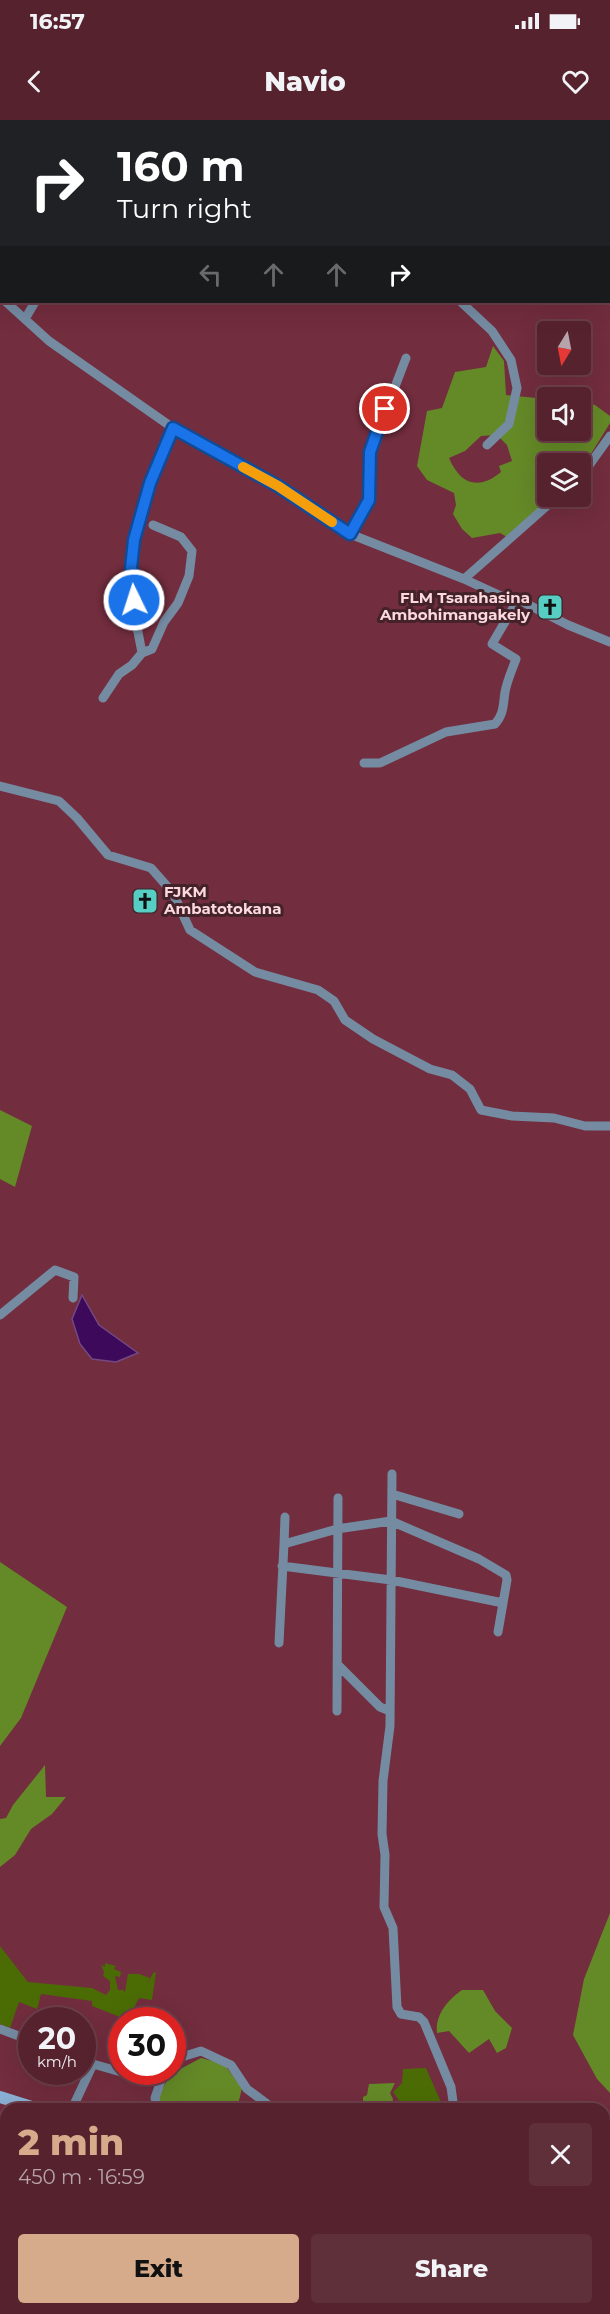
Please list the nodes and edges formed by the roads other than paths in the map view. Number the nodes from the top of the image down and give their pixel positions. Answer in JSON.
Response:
{"nodes":[{"id":1,"x":7,"y":303,"type":"edge"},
{"id":2,"x":34,"y":303,"type":"edge"},
{"id":3,"x":462,"y":303,"type":"edge"},
{"id":4,"x":25,"y":319,"type":"junction"},
{"id":5,"x":405,"y":358,"type":"dead end"},
{"id":6,"x":173,"y":428,"type":"junction"},
{"id":7,"x":610,"y":436,"type":"edge"},
{"id":8,"x":487,"y":445,"type":"dead end"},
{"id":9,"x":591,"y":463,"type":"edge"},
{"id":10,"x":546,"y":507,"type":"edge"},
{"id":11,"x":153,"y":525,"type":"dead end"},
{"id":12,"x":350,"y":534,"type":"junction"},
{"id":13,"x":464,"y":579,"type":"junction"},
{"id":14,"x":516,"y":603,"type":"junction"},
{"id":15,"x":610,"y":642,"type":"edge"},
{"id":16,"x":142,"y":653,"type":"junction"},
{"id":17,"x":103,"y":698,"type":"dead end"},
{"id":18,"x":364,"y":763,"type":"dead end"},
{"id":19,"x":0,"y":786,"type":"edge"},
{"id":20,"x":610,"y":1126,"type":"edge"},
{"id":21,"x":73,"y":1298,"type":"dead end"},
{"id":22,"x":0,"y":1314,"type":"edge"},
{"id":23,"x":392,"y":1474,"type":"dead end"},
{"id":24,"x":392,"y":1494,"type":"junction"},
{"id":25,"x":338,"y":1498,"type":"dead end"},
{"id":26,"x":459,"y":1514,"type":"dead end"},
{"id":27,"x":285,"y":1517,"type":"dead end"},
{"id":28,"x":391,"y":1521,"type":"junction"},
{"id":29,"x":337,"y":1529,"type":"junction"},
{"id":30,"x":284,"y":1544,"type":"junction"},
{"id":31,"x":282,"y":1566,"type":"junction"},
{"id":32,"x":339,"y":1574,"type":"junction"},
{"id":33,"x":391,"y":1580,"type":"junction"},
{"id":34,"x":503,"y":1603,"type":"junction"},
{"id":35,"x":498,"y":1632,"type":"dead end"},
{"id":36,"x":279,"y":1643,"type":"dead end"},
{"id":37,"x":337,"y":1664,"type":"junction"},
{"id":38,"x":337,"y":1711,"type":"dead end"},
{"id":39,"x":390,"y":1712,"type":"junction"},
{"id":40,"x":0,"y":2029,"type":"edge"},
{"id":41,"x":18,"y":2036,"type":"edge"},
{"id":42,"x":186,"y":2056,"type":"edge"},
{"id":43,"x":83,"y":2085,"type":"edge"},
{"id":44,"x":159,"y":2085,"type":"edge"},
{"id":45,"x":247,"y":2089,"type":"junction"},
{"id":46,"x":0,"y":2097,"type":"edge"},
{"id":47,"x":19,"y":2103,"type":"edge"},
{"id":48,"x":75,"y":2103,"type":"edge"},
{"id":49,"x":157,"y":2103,"type":"edge"},
{"id":50,"x":258,"y":2103,"type":"edge"},
{"id":51,"x":266,"y":2103,"type":"edge"},
{"id":52,"x":453,"y":2103,"type":"edge"}],
"edges":[{"from":1,"to":4,"type":"street"},
{"from":2,"to":4,"type":"street"},
{"from":3,"to":8,"type":"street"},
{"from":4,"to":6,"type":"street"},
{"from":5,"to":12,"type":"street"},
{"from":6,"to":12,"type":"street"},
{"from":6,"to":16,"type":"street"},
{"from":7,"to":9,"type":"street"},
{"from":10,"to":13,"type":"street"},
{"from":11,"to":16,"type":"street"},
{"from":12,"to":13,"type":"street"},
{"from":13,"to":14,"type":"street"},
{"from":14,"to":15,"type":"street"},
{"from":14,"to":18,"type":"street"},
{"from":16,"to":17,"type":"street"},
{"from":19,"to":20,"type":"street"},
{"from":21,"to":22,"type":"street"},
{"from":23,"to":24,"type":"street"},
{"from":24,"to":26,"type":"street"},
{"from":24,"to":28,"type":"street"},
{"from":25,"to":29,"type":"street"},
{"from":27,"to":30,"type":"street"},
{"from":28,"to":29,"type":"street"},
{"from":28,"to":33,"type":"street"},
{"from":28,"to":34,"type":"street"},
{"from":29,"to":30,"type":"street"},
{"from":29,"to":32,"type":"street"},
{"from":30,"to":31,"type":"street"},
{"from":31,"to":32,"type":"street"},
{"from":31,"to":36,"type":"street"},
{"from":32,"to":33,"type":"street"},
{"from":32,"to":37,"type":"street"},
{"from":33,"to":34,"type":"street"},
{"from":33,"to":39,"type":"street"},
{"from":34,"to":35,"type":"street"},
{"from":37,"to":38,"type":"street"},
{"from":37,"to":39,"type":"street"},
{"from":39,"to":52,"type":"street"},
{"from":40,"to":41,"type":"street"},
{"from":42,"to":45,"type":"street"},
{"from":43,"to":48,"type":"street"},
{"from":44,"to":49,"type":"street"},
{"from":45,"to":50,"type":"street"},
{"from":45,"to":51,"type":"street"},
{"from":46,"to":47,"type":"street"}]}
